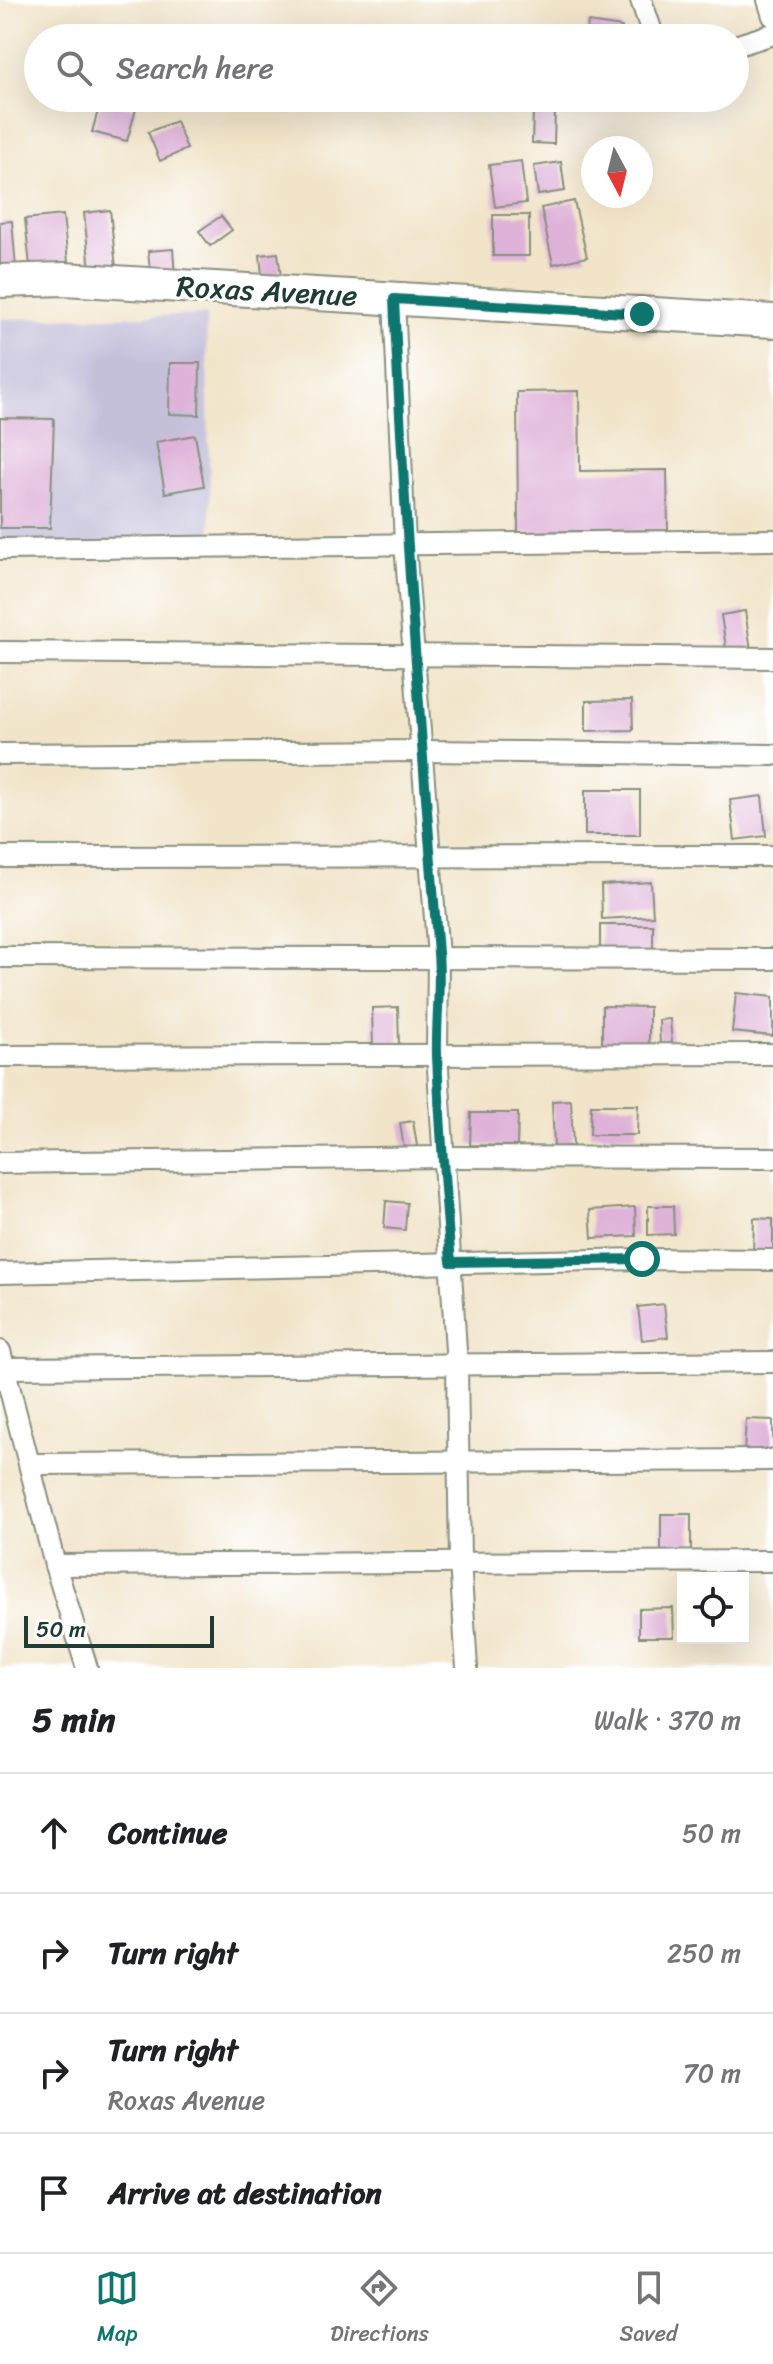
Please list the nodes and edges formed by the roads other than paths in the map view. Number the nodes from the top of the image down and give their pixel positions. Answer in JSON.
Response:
{"nodes":[{"id":1,"x":641,"y":0,"type":"edge"},
{"id":2,"x":768,"y":0,"type":"edge"},
{"id":3,"x":773,"y":16,"type":"edge"},
{"id":4,"x":649,"y":24,"type":"edge"},
{"id":5,"x":773,"y":34,"type":"edge"},
{"id":6,"x":749,"y":42,"type":"edge"},
{"id":7,"x":0,"y":281,"type":"edge"},
{"id":8,"x":394,"y":299,"type":"junction"},
{"id":9,"x":773,"y":321,"type":"edge"},
{"id":10,"x":773,"y":540,"type":"edge"},
{"id":11,"x":405,"y":544,"type":"junction"},
{"id":12,"x":0,"y":549,"type":"edge"},
{"id":13,"x":0,"y":652,"type":"edge"},
{"id":14,"x":417,"y":655,"type":"junction"},
{"id":15,"x":773,"y":658,"type":"edge"},
{"id":16,"x":423,"y":751,"type":"junction"},
{"id":17,"x":0,"y":754,"type":"edge"},
{"id":18,"x":773,"y":755,"type":"edge"},
{"id":19,"x":428,"y":855,"type":"junction"},
{"id":20,"x":773,"y":856,"type":"edge"},
{"id":21,"x":0,"y":857,"type":"edge"},
{"id":22,"x":438,"y":956,"type":"junction"},
{"id":23,"x":0,"y":957,"type":"edge"},
{"id":24,"x":773,"y":959,"type":"edge"},
{"id":25,"x":437,"y":1053,"type":"junction"},
{"id":26,"x":773,"y":1054,"type":"edge"},
{"id":27,"x":0,"y":1056,"type":"edge"},
{"id":28,"x":442,"y":1157,"type":"junction"},
{"id":29,"x":773,"y":1158,"type":"edge"},
{"id":30,"x":0,"y":1163,"type":"edge"},
{"id":31,"x":773,"y":1260,"type":"edge"},
{"id":32,"x":451,"y":1262,"type":"junction"},
{"id":33,"x":0,"y":1273,"type":"edge"},
{"id":34,"x":2,"y":1359,"type":"edge"},
{"id":35,"x":773,"y":1362,"type":"edge"},
{"id":36,"x":457,"y":1366,"type":"junction"},
{"id":37,"x":460,"y":1460,"type":"junction"},
{"id":38,"x":773,"y":1460,"type":"edge"},
{"id":39,"x":31,"y":1464,"type":"junction"},
{"id":40,"x":460,"y":1561,"type":"junction"},
{"id":41,"x":773,"y":1561,"type":"edge"},
{"id":42,"x":55,"y":1565,"type":"junction"},
{"id":43,"x":87,"y":1668,"type":"edge"},
{"id":44,"x":467,"y":1668,"type":"edge"}],
"edges":[{"from":1,"to":4,"type":"street"},
{"from":2,"to":3,"type":"street"},
{"from":5,"to":6,"type":"street"},
{"from":7,"to":8,"type":"main road","name":"Roxas Avenue"},
{"from":8,"to":9,"type":"main road","name":"Roxas Avenue"},
{"from":8,"to":11,"type":"street"},
{"from":10,"to":11,"type":"street"},
{"from":11,"to":12,"type":"street"},
{"from":11,"to":14,"type":"street"},
{"from":13,"to":14,"type":"street"},
{"from":14,"to":15,"type":"street"},
{"from":14,"to":16,"type":"street"},
{"from":16,"to":17,"type":"street"},
{"from":16,"to":18,"type":"street"},
{"from":16,"to":19,"type":"street"},
{"from":19,"to":20,"type":"street"},
{"from":19,"to":21,"type":"street"},
{"from":19,"to":22,"type":"street"},
{"from":22,"to":23,"type":"street"},
{"from":22,"to":24,"type":"street"},
{"from":22,"to":25,"type":"street"},
{"from":25,"to":26,"type":"street"},
{"from":25,"to":27,"type":"street"},
{"from":25,"to":28,"type":"street"},
{"from":28,"to":29,"type":"street"},
{"from":28,"to":30,"type":"street"},
{"from":28,"to":32,"type":"street"},
{"from":31,"to":32,"type":"street"},
{"from":32,"to":33,"type":"street"},
{"from":32,"to":36,"type":"street"},
{"from":34,"to":36,"type":"street"},
{"from":34,"to":39,"type":"street"},
{"from":35,"to":36,"type":"street"},
{"from":36,"to":37,"type":"street"},
{"from":37,"to":38,"type":"street"},
{"from":37,"to":39,"type":"street"},
{"from":37,"to":40,"type":"street"},
{"from":39,"to":42,"type":"street"},
{"from":40,"to":41,"type":"street"},
{"from":40,"to":42,"type":"street"},
{"from":40,"to":44,"type":"street"},
{"from":42,"to":43,"type":"street"}]}
